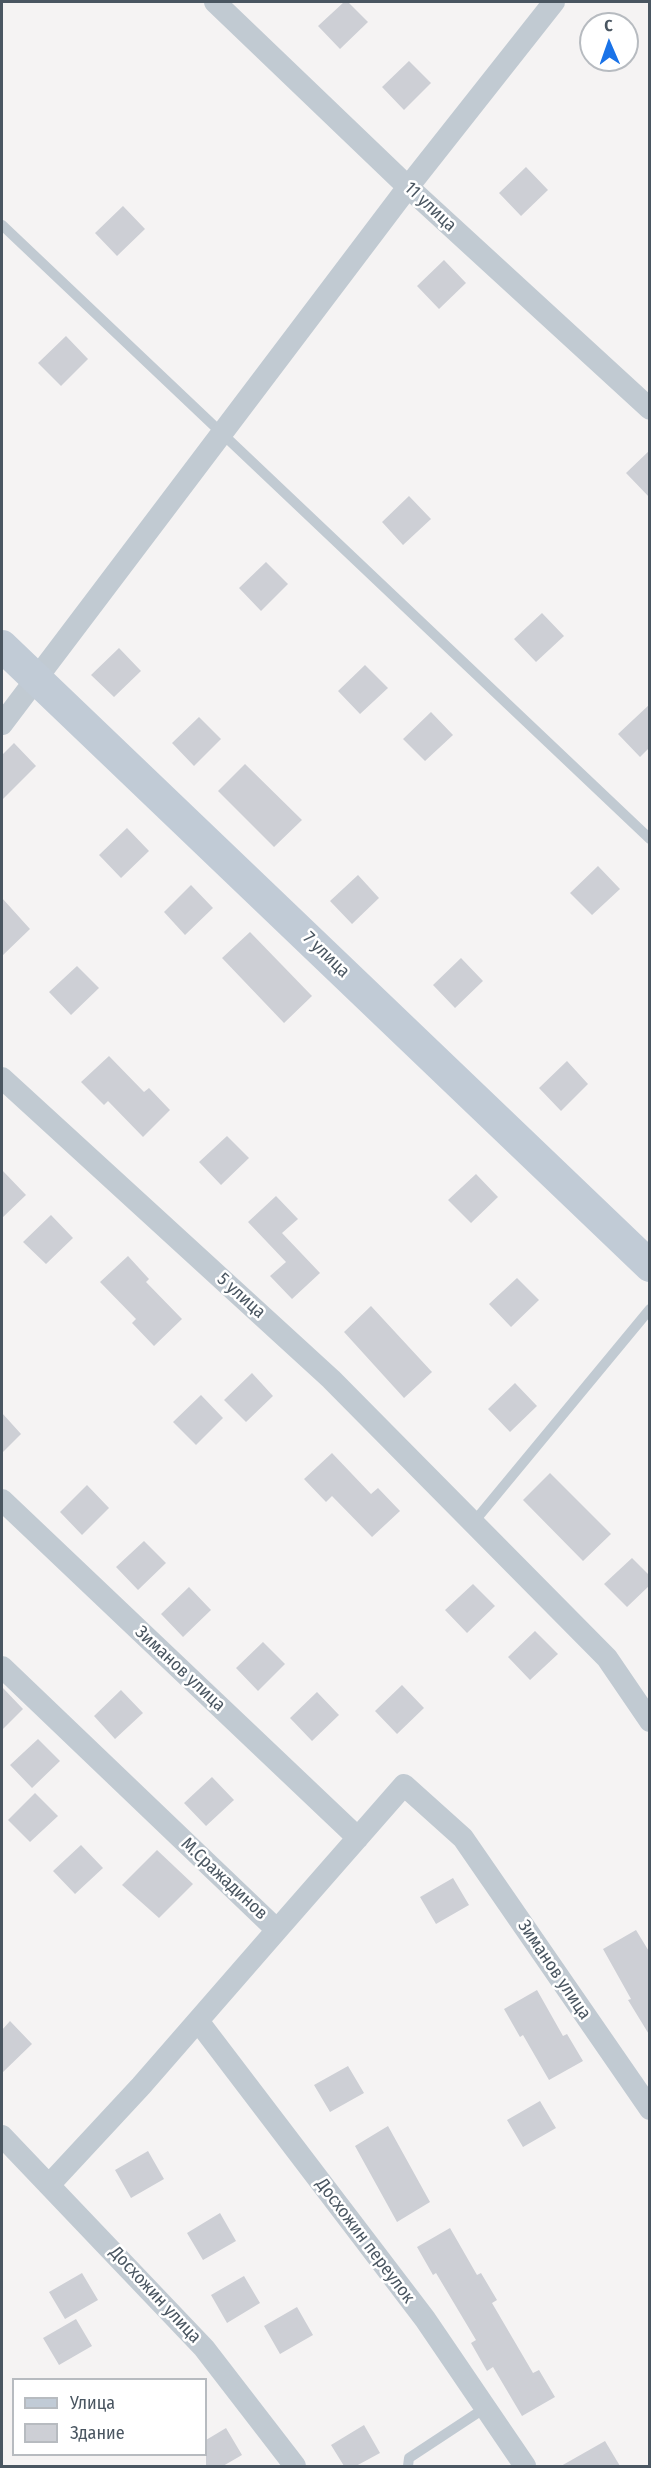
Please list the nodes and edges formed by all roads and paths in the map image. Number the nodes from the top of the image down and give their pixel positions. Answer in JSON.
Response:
{"nodes":[{"id":1,"x":214,"y":2,"type":"edge"},
{"id":2,"x":554,"y":2,"type":"edge"},
{"id":3,"x":408,"y":187,"type":"junction"},
{"id":4,"x":2,"y":225,"type":"edge"},
{"id":5,"x":650,"y":409,"type":"edge"},
{"id":6,"x":221,"y":432,"type":"junction"},
{"id":7,"x":2,"y":646,"type":"edge"},
{"id":8,"x":37,"y":678,"type":"junction"},
{"id":9,"x":2,"y":724,"type":"edge"},
{"id":10,"x":650,"y":839,"type":"edge"},
{"id":11,"x":2,"y":1078,"type":"edge"},
{"id":12,"x":650,"y":1266,"type":"edge"},
{"id":13,"x":650,"y":1310,"type":"edge"},
{"id":14,"x":2,"y":1500,"type":"edge"},
{"id":15,"x":472,"y":1523,"type":"junction"},
{"id":16,"x":2,"y":1667,"type":"edge"},
{"id":17,"x":650,"y":1721,"type":"edge"},
{"id":18,"x":358,"y":1838,"type":"junction"},
{"id":19,"x":277,"y":1930,"type":"junction"},
{"id":20,"x":198,"y":2021,"type":"junction"},
{"id":21,"x":650,"y":2109,"type":"edge"},
{"id":22,"x":2,"y":2136,"type":"edge"},
{"id":23,"x":49,"y":2185,"type":"junction"},
{"id":24,"x":485,"y":2408,"type":"junction"},
{"id":25,"x":295,"y":2466,"type":"edge"},
{"id":26,"x":408,"y":2466,"type":"edge"},
{"id":27,"x":525,"y":2466,"type":"edge"}],
"edges":[{"from":1,"to":3,"type":"street","name":"11 улица"},
{"from":2,"to":3,"type":"street"},
{"from":3,"to":5,"type":"street","name":"11 улица"},
{"from":3,"to":6,"type":"street"},
{"from":4,"to":6,"type":"lane"},
{"from":6,"to":8,"type":"street"},
{"from":6,"to":10,"type":"lane"},
{"from":7,"to":8,"type":"street","name":"7 улица"},
{"from":8,"to":9,"type":"street"},
{"from":8,"to":12,"type":"street","name":"7 улица"},
{"from":11,"to":15,"type":"street","name":"5 улица"},
{"from":13,"to":15,"type":"lane"},
{"from":14,"to":18,"type":"street","name":"Зиманов улица"},
{"from":15,"to":17,"type":"street","name":"5 улица"},
{"from":16,"to":19,"type":"street","name":"М.Сражадинов"},
{"from":18,"to":19,"type":"street"},
{"from":18,"to":21,"type":"street","name":"Зиманов улица"},
{"from":19,"to":20,"type":"street","name":"М.Сражадинов"},
{"from":20,"to":23,"type":"street","name":"М.Сражадинов"},
{"from":20,"to":24,"type":"street","name":"Досхожин переулок"},
{"from":22,"to":23,"type":"street","name":"Досхожин улица"},
{"from":23,"to":25,"type":"street","name":"Досхожин улица"},
{"from":24,"to":26,"type":"lane"},
{"from":24,"to":27,"type":"street","name":"Досхожин переулок"}]}
